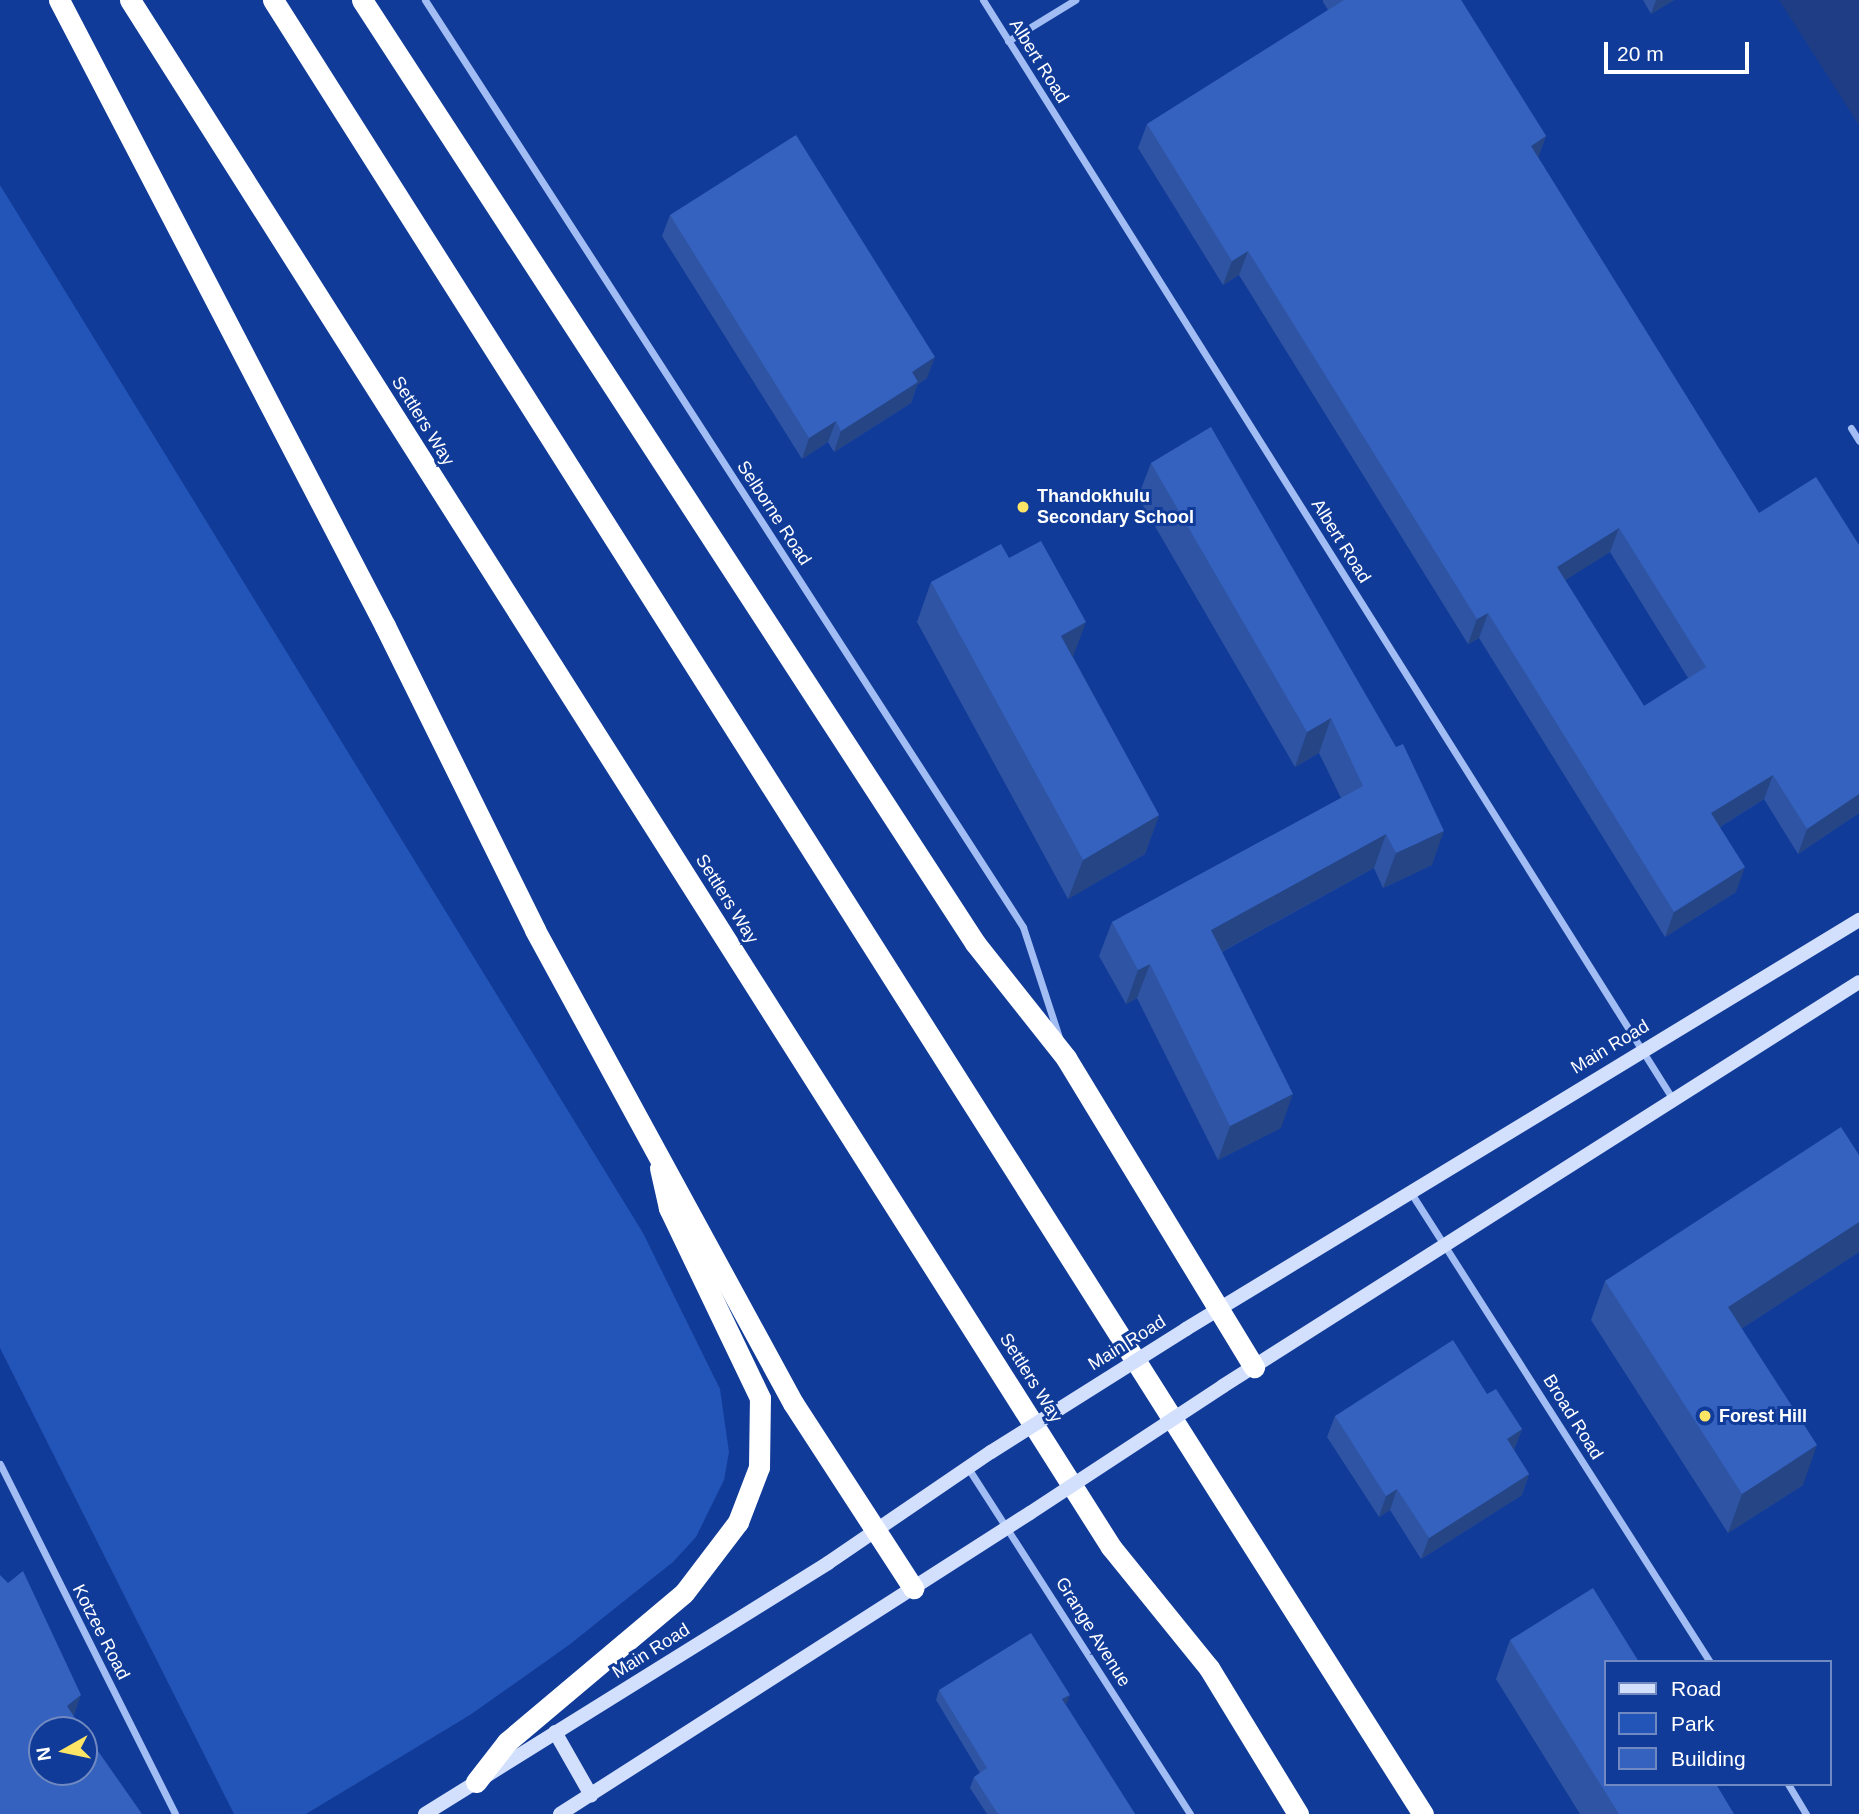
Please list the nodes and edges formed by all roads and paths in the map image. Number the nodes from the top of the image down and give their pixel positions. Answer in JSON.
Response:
{"nodes":[{"id":1,"x":59,"y":0,"type":"edge"},
{"id":2,"x":130,"y":0,"type":"edge"},
{"id":3,"x":273,"y":0,"type":"edge"},
{"id":4,"x":362,"y":0,"type":"edge"},
{"id":5,"x":425,"y":0,"type":"edge"},
{"id":6,"x":983,"y":0,"type":"edge"},
{"id":7,"x":1075,"y":0,"type":"edge"},
{"id":8,"x":1008,"y":41,"type":"junction"},
{"id":9,"x":1851,"y":428,"type":"dead end"},
{"id":10,"x":1859,"y":441,"type":"edge"},
{"id":11,"x":1859,"y":920,"type":"edge"},
{"id":12,"x":1859,"y":982,"type":"edge"},
{"id":13,"x":1642,"y":1050,"type":"junction"},
{"id":14,"x":1066,"y":1058,"type":"junction"},
{"id":15,"x":1672,"y":1098,"type":"junction"},
{"id":16,"x":653,"y":1139,"type":"junction"},
{"id":17,"x":1409,"y":1189,"type":"junction"},
{"id":18,"x":1445,"y":1244,"type":"junction"},
{"id":19,"x":1219,"y":1308,"type":"junction"},
{"id":20,"x":1254,"y":1367,"type":"junction"},
{"id":21,"x":0,"y":1464,"type":"edge"},
{"id":22,"x":968,"y":1468,"type":"junction"},
{"id":23,"x":1007,"y":1527,"type":"junction"},
{"id":24,"x":874,"y":1530,"type":"junction"},
{"id":25,"x":913,"y":1588,"type":"junction"},
{"id":26,"x":1709,"y":1660,"type":"edge"},
{"id":27,"x":555,"y":1732,"type":"junction"},
{"id":28,"x":1276,"y":1775,"type":"junction"},
{"id":29,"x":476,"y":1782,"type":"junction"},
{"id":30,"x":1788,"y":1786,"type":"edge"},
{"id":31,"x":591,"y":1795,"type":"junction"},
{"id":32,"x":174,"y":1814,"type":"edge"},
{"id":33,"x":425,"y":1814,"type":"edge"},
{"id":34,"x":561,"y":1814,"type":"edge"},
{"id":35,"x":1190,"y":1814,"type":"edge"},
{"id":36,"x":1298,"y":1814,"type":"edge"},
{"id":37,"x":1307,"y":1814,"type":"edge"},
{"id":38,"x":1423,"y":1814,"type":"edge"},
{"id":39,"x":1806,"y":1814,"type":"edge"}],
"edges":[{"from":1,"to":16,"type":"highway"},
{"from":2,"to":28,"type":"highway","name":"Settlers Way"},
{"from":3,"to":38,"type":"highway"},
{"from":4,"to":14,"type":"highway"},
{"from":5,"to":14,"type":"street","name":"Selborne Road"},
{"from":6,"to":8,"type":"street","name":"Albert Road"},
{"from":7,"to":8,"type":"street"},
{"from":8,"to":13,"type":"street","name":"Albert Road"},
{"from":9,"to":10,"type":"street"},
{"from":11,"to":13,"type":"main road","name":"Main Road"},
{"from":12,"to":15,"type":"main road"},
{"from":13,"to":15,"type":"street","name":"Albert Road"},
{"from":13,"to":17,"type":"main road","name":"Main Road"},
{"from":14,"to":19,"type":"highway"},
{"from":15,"to":18,"type":"main road"},
{"from":16,"to":24,"type":"highway"},
{"from":16,"to":29,"type":"highway"},
{"from":17,"to":18,"type":"street","name":"Broad Road"},
{"from":17,"to":19,"type":"main road","name":"Main Road"},
{"from":18,"to":20,"type":"main road"},
{"from":18,"to":26,"type":"street","name":"Broad Road"},
{"from":19,"to":20,"type":"highway"},
{"from":19,"to":22,"type":"main road","name":"Main Road","bridge":true},
{"from":20,"to":23,"type":"main road","bridge":true},
{"from":21,"to":32,"type":"street","name":"Kotzee Road"},
{"from":22,"to":23,"type":"street","name":"Grange Avenue"},
{"from":22,"to":24,"type":"main road","name":"Main Road"},
{"from":23,"to":25,"type":"main road"},
{"from":23,"to":35,"type":"street","name":"Grange Avenue"},
{"from":24,"to":25,"type":"highway"},
{"from":24,"to":27,"type":"main road","name":"Main Road"},
{"from":25,"to":31,"type":"main road"},
{"from":27,"to":29,"type":"main road","name":"Main Road"},
{"from":27,"to":31,"type":"main road"},
{"from":28,"to":36,"type":"highway","name":"Settlers Way"},
{"from":28,"to":37,"type":"highway"},
{"from":29,"to":33,"type":"main road","name":"Main Road"},
{"from":30,"to":39,"type":"street"},
{"from":31,"to":34,"type":"main road"}]}
